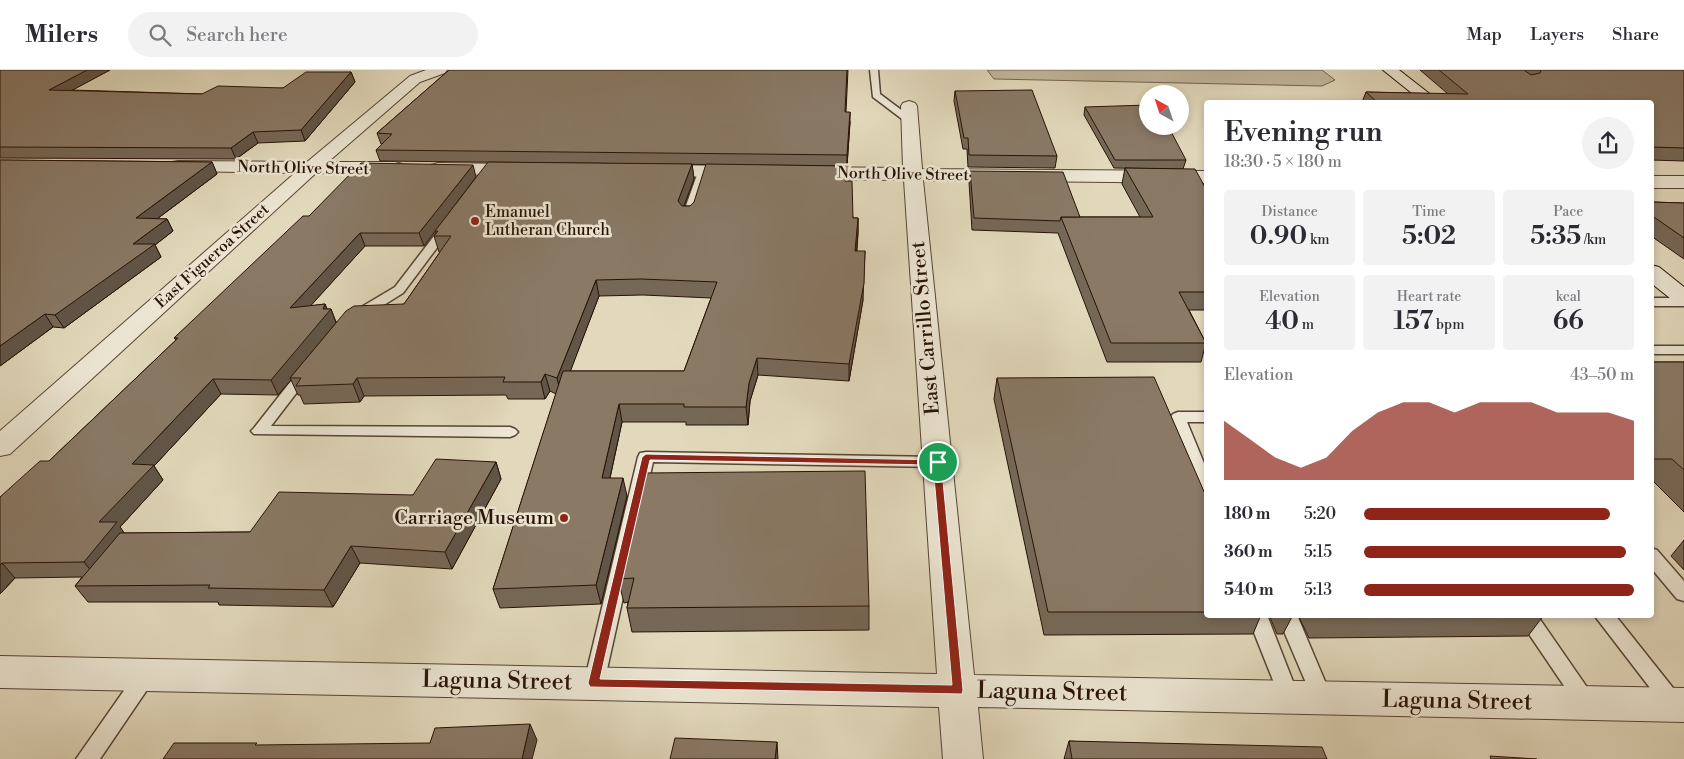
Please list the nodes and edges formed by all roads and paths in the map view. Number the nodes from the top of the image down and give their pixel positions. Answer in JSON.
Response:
{"nodes":[{"id":1,"x":874,"y":70,"type":"edge"},
{"id":2,"x":1390,"y":70,"type":"edge"},
{"id":3,"x":435,"y":72,"type":"edge"},
{"id":4,"x":1429,"y":100,"type":"edge"},
{"id":5,"x":909,"y":113,"type":"joint"},
{"id":6,"x":156,"y":166,"type":"edge"},
{"id":7,"x":311,"y":168,"type":"junction"},
{"id":8,"x":489,"y":170,"type":"junction"},
{"id":9,"x":537,"y":170,"type":"edge"},
{"id":10,"x":633,"y":171,"type":"edge"},
{"id":11,"x":703,"y":172,"type":"junction"},
{"id":12,"x":764,"y":172,"type":"edge"},
{"id":13,"x":793,"y":173,"type":"edge"},
{"id":14,"x":913,"y":174,"type":"junction"},
{"id":15,"x":1204,"y":177,"type":"edge"},
{"id":16,"x":1654,"y":182,"type":"edge"},
{"id":17,"x":1684,"y":182,"type":"edge"},
{"id":18,"x":477,"y":186,"type":"edge"},
{"id":19,"x":453,"y":217,"type":"edge"},
{"id":20,"x":688,"y":217,"type":"edge"},
{"id":21,"x":1654,"y":274,"type":"edge"},
{"id":22,"x":1684,"y":298,"type":"edge"},
{"id":23,"x":1654,"y":302,"type":"edge"},
{"id":24,"x":1684,"y":302,"type":"edge"},
{"id":25,"x":346,"y":323,"type":"edge"},
{"id":26,"x":1654,"y":350,"type":"edge"},
{"id":27,"x":1684,"y":350,"type":"edge"},
{"id":28,"x":315,"y":360,"type":"edge"},
{"id":29,"x":1204,"y":417,"type":"edge"},
{"id":30,"x":510,"y":432,"type":"dead end"},
{"id":31,"x":0,"y":447,"type":"edge"},
{"id":32,"x":938,"y":462,"type":"junction"},
{"id":33,"x":1204,"y":482,"type":"edge"},
{"id":34,"x":1654,"y":559,"type":"edge"},
{"id":35,"x":1684,"y":594,"type":"edge"},
{"id":36,"x":1259,"y":618,"type":"edge"},
{"id":37,"x":1288,"y":618,"type":"edge"},
{"id":38,"x":1528,"y":618,"type":"edge"},
{"id":39,"x":1606,"y":618,"type":"edge"},
{"id":40,"x":0,"y":672,"type":"edge"},
{"id":41,"x":147,"y":674,"type":"junction"},
{"id":42,"x":594,"y":683,"type":"junction"},
{"id":43,"x":958,"y":690,"type":"junction"},
{"id":44,"x":1306,"y":697,"type":"junction"},
{"id":45,"x":1587,"y":703,"type":"junction"},
{"id":46,"x":1679,"y":705,"type":"edge"},
{"id":47,"x":87,"y":759,"type":"edge"},
{"id":48,"x":963,"y":759,"type":"edge"}],
"edges":[{"from":1,"to":5,"type":"lane"},
{"from":2,"to":4,"type":"street"},
{"from":3,"to":7,"type":"street","name":"East Figueroa Street"},
{"from":5,"to":14,"type":"street","name":"East Carrillo Street"},
{"from":6,"to":7,"type":"street","name":"North Olive Street"},
{"from":7,"to":8,"type":"street","name":"North Olive Street"},
{"from":7,"to":31,"type":"street","name":"East Figueroa Street"},
{"from":8,"to":9,"type":"street","name":"North Olive Street"},
{"from":8,"to":18,"type":"lane"},
{"from":10,"to":11,"type":"street"},
{"from":11,"to":12,"type":"street"},
{"from":11,"to":20,"type":"lane"},
{"from":13,"to":14,"type":"street","name":"North Olive Street"},
{"from":14,"to":15,"type":"street","name":"North Olive Street"},
{"from":14,"to":32,"type":"street","name":"East Carrillo Street"},
{"from":16,"to":17,"type":"street"},
{"from":19,"to":25,"type":"lane"},
{"from":21,"to":22,"type":"street"},
{"from":23,"to":24,"type":"lane"},
{"from":26,"to":27,"type":"lane"},
{"from":28,"to":30,"type":"lane"},
{"from":29,"to":33,"type":"lane"},
{"from":32,"to":42,"type":"lane"},
{"from":32,"to":43,"type":"street","name":"East Carrillo Street"},
{"from":34,"to":35,"type":"lane"},
{"from":36,"to":44,"type":"lane"},
{"from":37,"to":44,"type":"lane"},
{"from":38,"to":45,"type":"lane"},
{"from":39,"to":46,"type":"lane"},
{"from":40,"to":41,"type":"street","name":"Laguna Street"},
{"from":41,"to":42,"type":"street","name":"Laguna Street"},
{"from":41,"to":47,"type":"lane"},
{"from":42,"to":43,"type":"street","name":"Laguna Street"},
{"from":43,"to":44,"type":"street","name":"Laguna Street"},
{"from":43,"to":48,"type":"street","name":"East Carrillo Street"},
{"from":44,"to":45,"type":"street","name":"Laguna Street"},
{"from":45,"to":46,"type":"street","name":"Laguna Street"}]}
